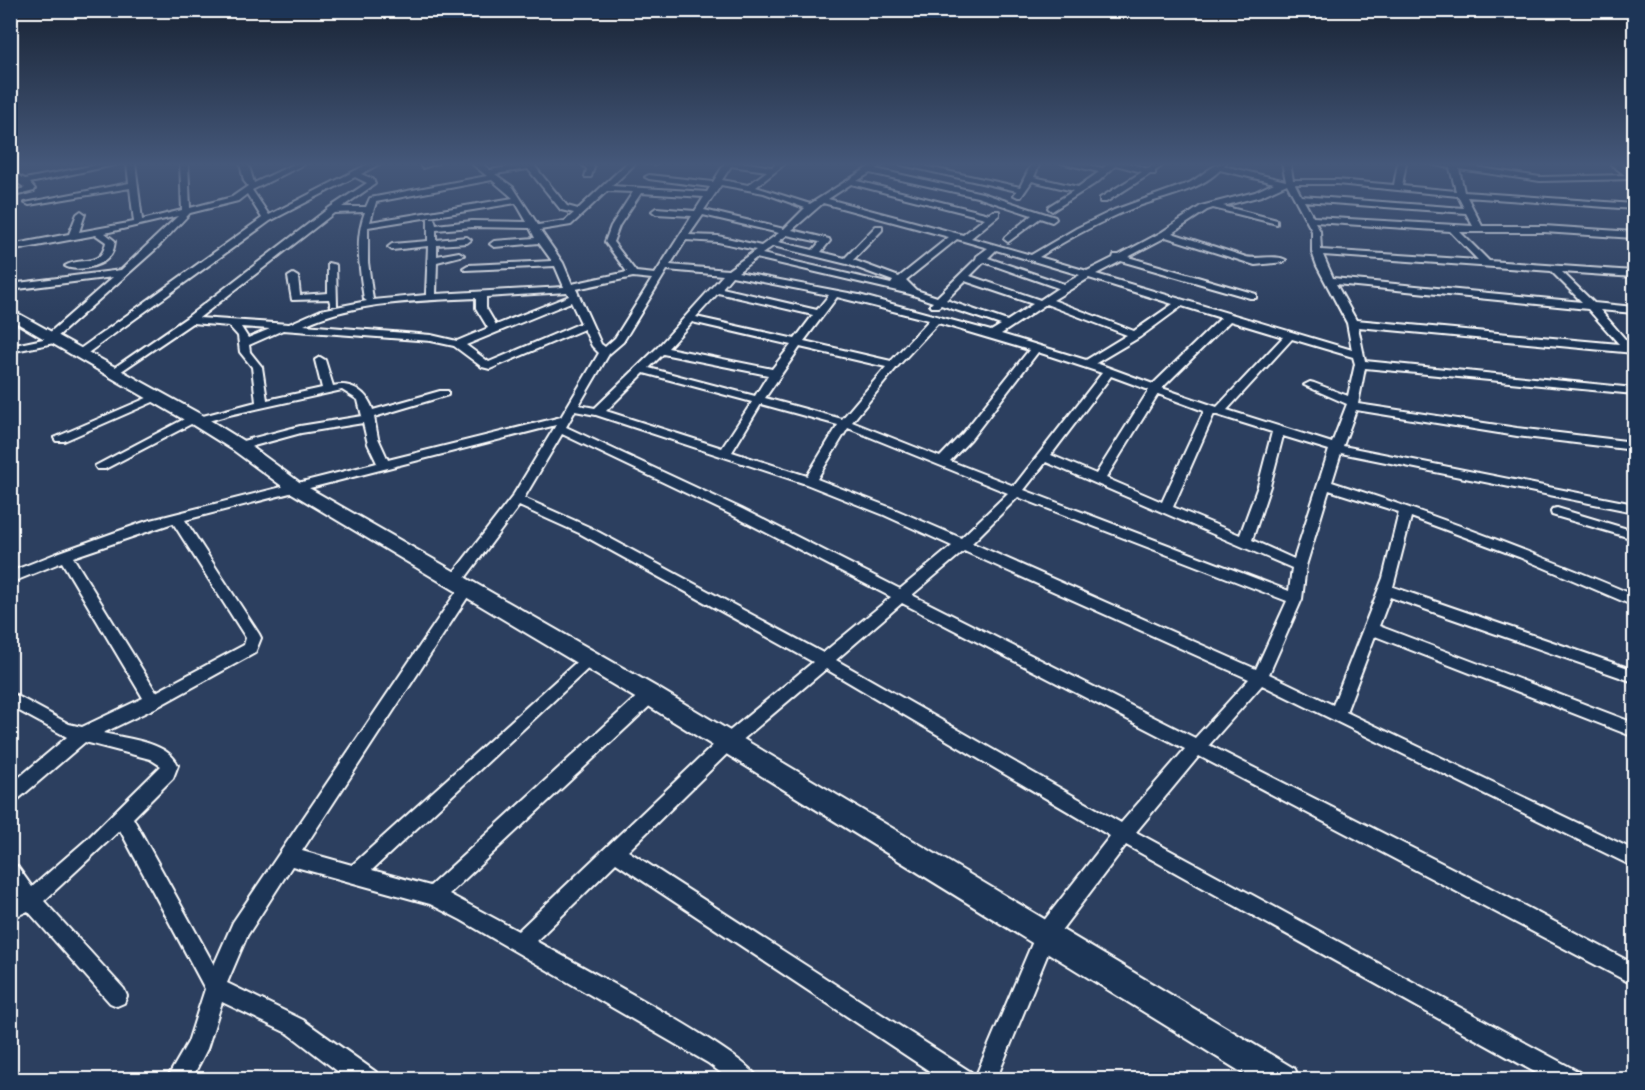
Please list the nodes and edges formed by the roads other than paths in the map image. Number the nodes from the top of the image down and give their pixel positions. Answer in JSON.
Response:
{"nodes":[{"id":1,"x":81,"y":214,"type":"dead end"},
{"id":2,"x":136,"y":214,"type":"edge"},
{"id":3,"x":182,"y":214,"type":"edge"},
{"id":4,"x":185,"y":214,"type":"edge"},
{"id":5,"x":264,"y":214,"type":"edge"},
{"id":6,"x":277,"y":214,"type":"edge"},
{"id":7,"x":327,"y":214,"type":"edge"},
{"id":8,"x":368,"y":214,"type":"edge"},
{"id":9,"x":442,"y":214,"type":"edge"},
{"id":10,"x":528,"y":214,"type":"edge"},
{"id":11,"x":577,"y":214,"type":"edge"},
{"id":12,"x":623,"y":214,"type":"edge"},
{"id":13,"x":699,"y":214,"type":"edge"},
{"id":14,"x":704,"y":214,"type":"edge"},
{"id":15,"x":804,"y":214,"type":"edge"},
{"id":16,"x":879,"y":214,"type":"edge"},
{"id":17,"x":979,"y":214,"type":"edge"},
{"id":18,"x":995,"y":214,"type":"edge"},
{"id":19,"x":1039,"y":214,"type":"joint"},
{"id":20,"x":1113,"y":214,"type":"edge"},
{"id":21,"x":1198,"y":214,"type":"edge"},
{"id":22,"x":1244,"y":214,"type":"edge"},
{"id":23,"x":1308,"y":214,"type":"edge"},
{"id":24,"x":1470,"y":214,"type":"edge"},
{"id":25,"x":430,"y":216,"type":"junction"},
{"id":26,"x":991,"y":217,"type":"junction"},
{"id":27,"x":267,"y":219,"type":"junction"},
{"id":28,"x":1052,"y":219,"type":"dead end"},
{"id":29,"x":1311,"y":219,"type":"junction"},
{"id":30,"x":1274,"y":222,"type":"dead end"},
{"id":31,"x":138,"y":224,"type":"junction"},
{"id":32,"x":364,"y":225,"type":"junction"},
{"id":33,"x":535,"y":226,"type":"junction"},
{"id":34,"x":432,"y":228,"type":"junction"},
{"id":35,"x":879,"y":228,"type":"dead end"},
{"id":36,"x":1452,"y":229,"type":"junction"},
{"id":37,"x":787,"y":230,"type":"junction"},
{"id":38,"x":1479,"y":230,"type":"junction"},
{"id":39,"x":98,"y":232,"type":"junction"},
{"id":40,"x":1165,"y":234,"type":"junction"},
{"id":41,"x":1635,"y":235,"type":"edge"},
{"id":42,"x":73,"y":236,"type":"junction"},
{"id":43,"x":683,"y":237,"type":"junction"},
{"id":44,"x":960,"y":237,"type":"junction"},
{"id":45,"x":1008,"y":239,"type":"dead end"},
{"id":46,"x":467,"y":240,"type":"dead end"},
{"id":47,"x":541,"y":240,"type":"junction"},
{"id":48,"x":433,"y":243,"type":"junction"},
{"id":49,"x":494,"y":244,"type":"dead end"},
{"id":50,"x":766,"y":246,"type":"junction"},
{"id":51,"x":392,"y":247,"type":"dead end"},
{"id":52,"x":10,"y":248,"type":"edge"},
{"id":53,"x":993,"y":248,"type":"junction"},
{"id":54,"x":1317,"y":252,"type":"junction"},
{"id":55,"x":814,"y":254,"type":"junction"},
{"id":56,"x":459,"y":255,"type":"dead end"},
{"id":57,"x":753,"y":255,"type":"junction"},
{"id":58,"x":1117,"y":257,"type":"junction"},
{"id":59,"x":980,"y":258,"type":"junction"},
{"id":60,"x":1032,"y":258,"type":"junction"},
{"id":61,"x":433,"y":260,"type":"junction"},
{"id":62,"x":1281,"y":261,"type":"dead end"},
{"id":63,"x":846,"y":262,"type":"junction"},
{"id":64,"x":558,"y":263,"type":"junction"},
{"id":65,"x":331,"y":265,"type":"dead end"},
{"id":66,"x":1488,"y":265,"type":"junction"},
{"id":67,"x":70,"y":267,"type":"dead end"},
{"id":68,"x":867,"y":267,"type":"junction"},
{"id":69,"x":468,"y":268,"type":"dead end"},
{"id":70,"x":1554,"y":269,"type":"junction"},
{"id":71,"x":660,"y":272,"type":"junction"},
{"id":72,"x":123,"y":273,"type":"junction"},
{"id":73,"x":730,"y":273,"type":"junction"},
{"id":74,"x":633,"y":274,"type":"junction"},
{"id":75,"x":1087,"y":274,"type":"junction"},
{"id":76,"x":1635,"y":274,"type":"edge"},
{"id":77,"x":293,"y":277,"type":"dead end"},
{"id":78,"x":963,"y":277,"type":"junction"},
{"id":79,"x":857,"y":279,"type":"junction"},
{"id":80,"x":902,"y":280,"type":"junction"},
{"id":81,"x":1330,"y":280,"type":"junction"},
{"id":82,"x":892,"y":287,"type":"junction"},
{"id":83,"x":1065,"y":287,"type":"junction"},
{"id":84,"x":10,"y":288,"type":"edge"},
{"id":85,"x":715,"y":289,"type":"junction"},
{"id":86,"x":571,"y":291,"type":"junction"},
{"id":87,"x":913,"y":292,"type":"junction"},
{"id":88,"x":835,"y":293,"type":"junction"},
{"id":89,"x":481,"y":294,"type":"junction"},
{"id":90,"x":431,"y":296,"type":"junction"},
{"id":91,"x":1253,"y":296,"type":"dead end"},
{"id":92,"x":369,"y":299,"type":"junction"},
{"id":93,"x":390,"y":300,"type":"junction"},
{"id":94,"x":940,"y":301,"type":"junction"},
{"id":95,"x":1042,"y":301,"type":"junction"},
{"id":96,"x":334,"y":302,"type":"junction"},
{"id":97,"x":1179,"y":304,"type":"junction"},
{"id":98,"x":1592,"y":307,"type":"junction"},
{"id":99,"x":1635,"y":310,"type":"edge"},
{"id":100,"x":820,"y":314,"type":"junction"},
{"id":101,"x":924,"y":315,"type":"junction"},
{"id":102,"x":12,"y":316,"type":"edge"},
{"id":103,"x":689,"y":318,"type":"junction"},
{"id":104,"x":1227,"y":318,"type":"junction"},
{"id":105,"x":936,"y":319,"type":"junction"},
{"id":106,"x":190,"y":320,"type":"junction"},
{"id":107,"x":1352,"y":323,"type":"junction"},
{"id":108,"x":233,"y":324,"type":"junction"},
{"id":109,"x":1007,"y":324,"type":"junction"},
{"id":110,"x":586,"y":325,"type":"junction"},
{"id":111,"x":286,"y":328,"type":"junction"},
{"id":112,"x":494,"y":329,"type":"junction"},
{"id":113,"x":993,"y":335,"type":"junction"},
{"id":114,"x":1136,"y":335,"type":"junction"},
{"id":115,"x":1289,"y":336,"type":"junction"},
{"id":116,"x":54,"y":338,"type":"junction"},
{"id":117,"x":797,"y":342,"type":"junction"},
{"id":118,"x":245,"y":343,"type":"junction"},
{"id":119,"x":458,"y":344,"type":"junction"},
{"id":120,"x":1036,"y":348,"type":"junction"},
{"id":121,"x":1631,"y":348,"type":"edge"},
{"id":122,"x":10,"y":349,"type":"edge"},
{"id":123,"x":662,"y":350,"type":"junction"},
{"id":124,"x":81,"y":352,"type":"junction"},
{"id":125,"x":605,"y":352,"type":"junction"},
{"id":126,"x":1635,"y":357,"type":"edge"},
{"id":127,"x":1359,"y":359,"type":"junction"},
{"id":128,"x":320,"y":360,"type":"dead end"},
{"id":129,"x":1087,"y":364,"type":"junction"},
{"id":130,"x":893,"y":365,"type":"junction"},
{"id":131,"x":642,"y":369,"type":"junction"},
{"id":132,"x":1109,"y":371,"type":"junction"},
{"id":133,"x":113,"y":372,"type":"junction"},
{"id":134,"x":775,"y":373,"type":"junction"},
{"id":135,"x":1310,"y":386,"type":"dead end"},
{"id":136,"x":328,"y":388,"type":"junction"},
{"id":137,"x":1156,"y":388,"type":"junction"},
{"id":138,"x":1635,"y":391,"type":"edge"},
{"id":139,"x":444,"y":393,"type":"dead end"},
{"id":140,"x":156,"y":397,"type":"junction"},
{"id":141,"x":759,"y":399,"type":"junction"},
{"id":142,"x":262,"y":404,"type":"junction"},
{"id":143,"x":1352,"y":404,"type":"junction"},
{"id":144,"x":571,"y":407,"type":"junction"},
{"id":145,"x":1215,"y":410,"type":"junction"},
{"id":146,"x":598,"y":412,"type":"junction"},
{"id":147,"x":369,"y":417,"type":"junction"},
{"id":148,"x":196,"y":419,"type":"junction"},
{"id":149,"x":845,"y":423,"type":"junction"},
{"id":150,"x":563,"y":424,"type":"junction"},
{"id":151,"x":1279,"y":429,"type":"junction"},
{"id":152,"x":60,"y":438,"type":"dead end"},
{"id":153,"x":239,"y":446,"type":"junction"},
{"id":154,"x":1635,"y":446,"type":"edge"},
{"id":155,"x":1336,"y":448,"type":"junction"},
{"id":156,"x":726,"y":452,"type":"junction"},
{"id":157,"x":1045,"y":456,"type":"junction"},
{"id":158,"x":943,"y":461,"type":"junction"},
{"id":159,"x":101,"y":466,"type":"dead end"},
{"id":160,"x":385,"y":466,"type":"junction"},
{"id":161,"x":1100,"y":478,"type":"junction"},
{"id":162,"x":810,"y":481,"type":"junction"},
{"id":163,"x":1325,"y":484,"type":"junction"},
{"id":164,"x":296,"y":488,"type":"junction"},
{"id":165,"x":1017,"y":491,"type":"junction"},
{"id":166,"x":517,"y":500,"type":"junction"},
{"id":167,"x":1166,"y":507,"type":"junction"},
{"id":168,"x":1635,"y":508,"type":"edge"},
{"id":169,"x":1406,"y":510,"type":"junction"},
{"id":170,"x":1557,"y":512,"type":"dead end"},
{"id":171,"x":176,"y":518,"type":"junction"},
{"id":172,"x":1635,"y":535,"type":"edge"},
{"id":173,"x":1245,"y":541,"type":"junction"},
{"id":174,"x":963,"y":544,"type":"junction"},
{"id":175,"x":65,"y":555,"type":"junction"},
{"id":176,"x":1299,"y":566,"type":"junction"},
{"id":177,"x":10,"y":578,"type":"edge"},
{"id":178,"x":461,"y":585,"type":"junction"},
{"id":179,"x":1385,"y":590,"type":"junction"},
{"id":180,"x":898,"y":596,"type":"junction"},
{"id":181,"x":1294,"y":598,"type":"junction"},
{"id":182,"x":1635,"y":601,"type":"edge"},
{"id":183,"x":1369,"y":628,"type":"junction"},
{"id":184,"x":588,"y":660,"type":"junction"},
{"id":185,"x":825,"y":661,"type":"junction"},
{"id":186,"x":1635,"y":676,"type":"edge"},
{"id":187,"x":1260,"y":677,"type":"junction"},
{"id":188,"x":650,"y":695,"type":"junction"},
{"id":189,"x":10,"y":698,"type":"edge"},
{"id":190,"x":153,"y":701,"type":"junction"},
{"id":191,"x":1336,"y":715,"type":"junction"},
{"id":192,"x":1635,"y":730,"type":"edge"},
{"id":193,"x":82,"y":735,"type":"junction"},
{"id":194,"x":727,"y":743,"type":"junction"},
{"id":195,"x":1196,"y":748,"type":"junction"},
{"id":196,"x":10,"y":796,"type":"edge"},
{"id":197,"x":123,"y":818,"type":"junction"},
{"id":198,"x":1123,"y":834,"type":"junction"},
{"id":199,"x":616,"y":853,"type":"junction"},
{"id":200,"x":287,"y":856,"type":"junction"},
{"id":201,"x":1635,"y":859,"type":"edge"},
{"id":202,"x":10,"y":873,"type":"edge"},
{"id":203,"x":354,"y":875,"type":"junction"},
{"id":204,"x":433,"y":896,"type":"junction"},
{"id":205,"x":31,"y":900,"type":"junction"},
{"id":206,"x":10,"y":910,"type":"edge"},
{"id":207,"x":1046,"y":934,"type":"junction"},
{"id":208,"x":521,"y":942,"type":"junction"},
{"id":209,"x":1635,"y":975,"type":"edge"},
{"id":210,"x":216,"y":988,"type":"junction"},
{"id":211,"x":117,"y":996,"type":"dead end"},
{"id":212,"x":177,"y":1080,"type":"edge"},
{"id":213,"x":368,"y":1080,"type":"edge"},
{"id":214,"x":748,"y":1080,"type":"edge"},
{"id":215,"x":963,"y":1080,"type":"edge"},
{"id":216,"x":985,"y":1080,"type":"edge"},
{"id":217,"x":1284,"y":1080,"type":"edge"},
{"id":218,"x":1571,"y":1080,"type":"edge"}],
"edges":[{"from":1,"to":42,"type":"street"},
{"from":2,"to":31,"type":"street"},
{"from":3,"to":31,"type":"street"},
{"from":4,"to":72,"type":"street"},
{"from":5,"to":27,"type":"street"},
{"from":6,"to":27,"type":"street"},
{"from":7,"to":106,"type":"street"},
{"from":8,"to":32,"type":"street"},
{"from":9,"to":25,"type":"street"},
{"from":10,"to":33,"type":"street"},
{"from":11,"to":33,"type":"street"},
{"from":12,"to":74,"type":"street"},
{"from":13,"to":43,"type":"street"},
{"from":14,"to":37,"type":"street"},
{"from":15,"to":37,"type":"street"},
{"from":16,"to":44,"type":"street"},
{"from":17,"to":26,"type":"street"},
{"from":18,"to":26,"type":"street"},
{"from":19,"to":28,"type":"street"},
{"from":19,"to":45,"type":"street"},
{"from":20,"to":60,"type":"street"},
{"from":21,"to":40,"type":"street"},
{"from":22,"to":30,"type":"street"},
{"from":23,"to":29,"type":"street"},
{"from":24,"to":38,"type":"street"},
{"from":25,"to":32,"type":"street"},
{"from":25,"to":34,"type":"street"},
{"from":26,"to":44,"type":"street"},
{"from":27,"to":124,"type":"street"},
{"from":29,"to":36,"type":"street"},
{"from":29,"to":54,"type":"street"},
{"from":31,"to":39,"type":"street"},
{"from":32,"to":92,"type":"street"},
{"from":33,"to":34,"type":"street"},
{"from":33,"to":47,"type":"street"},
{"from":34,"to":48,"type":"street"},
{"from":35,"to":63,"type":"street"},
{"from":36,"to":38,"type":"street"},
{"from":36,"to":66,"type":"street"},
{"from":37,"to":50,"type":"street"},
{"from":37,"to":55,"type":"street"},
{"from":38,"to":41,"type":"street"},
{"from":39,"to":42,"type":"street"},
{"from":39,"to":67,"type":"street"},
{"from":40,"to":58,"type":"street"},
{"from":40,"to":62,"type":"street"},
{"from":42,"to":52,"type":"street"},
{"from":43,"to":50,"type":"street"},
{"from":43,"to":71,"type":"street"},
{"from":44,"to":53,"type":"street"},
{"from":44,"to":80,"type":"street"},
{"from":46,"to":48,"type":"street"},
{"from":47,"to":49,"type":"street"},
{"from":47,"to":64,"type":"street"},
{"from":48,"to":51,"type":"street"},
{"from":48,"to":61,"type":"street"},
{"from":50,"to":55,"type":"street"},
{"from":50,"to":57,"type":"street"},
{"from":53,"to":59,"type":"street"},
{"from":53,"to":60,"type":"street"},
{"from":54,"to":66,"type":"street"},
{"from":54,"to":81,"type":"street"},
{"from":55,"to":63,"type":"street"},
{"from":56,"to":61,"type":"street"},
{"from":57,"to":73,"type":"street"},
{"from":57,"to":79,"type":"street"},
{"from":58,"to":75,"type":"street"},
{"from":58,"to":91,"type":"street"},
{"from":59,"to":78,"type":"street"},
{"from":59,"to":83,"type":"street"},
{"from":60,"to":75,"type":"street"},
{"from":61,"to":90,"type":"street"},
{"from":63,"to":68,"type":"street"},
{"from":64,"to":69,"type":"street"},
{"from":64,"to":86,"type":"street"},
{"from":65,"to":96,"type":"street"},
{"from":66,"to":70,"type":"street"},
{"from":68,"to":79,"type":"street"},
{"from":68,"to":80,"type":"street"},
{"from":70,"to":76,"type":"street"},
{"from":70,"to":98,"type":"street"},
{"from":71,"to":73,"type":"street"},
{"from":71,"to":74,"type":"street"},
{"from":71,"to":125,"type":"street"},
{"from":72,"to":84,"type":"street"},
{"from":72,"to":116,"type":"street"},
{"from":73,"to":85,"type":"street"},
{"from":73,"to":88,"type":"street"},
{"from":74,"to":86,"type":"street"},
{"from":75,"to":83,"type":"street"},
{"from":75,"to":97,"type":"street"},
{"from":77,"to":96,"type":"street"},
{"from":78,"to":94,"type":"street"},
{"from":78,"to":95,"type":"street"},
{"from":79,"to":82,"type":"street"},
{"from":80,"to":82,"type":"street"},
{"from":80,"to":87,"type":"street"},
{"from":81,"to":98,"type":"street"},
{"from":81,"to":107,"type":"street"},
{"from":82,"to":87,"type":"street"},
{"from":83,"to":95,"type":"street"},
{"from":85,"to":100,"type":"street"},
{"from":85,"to":103,"type":"street"},
{"from":86,"to":89,"type":"street"},
{"from":86,"to":110,"type":"street"},
{"from":86,"to":112,"type":"street"},
{"from":87,"to":94,"type":"street"},
{"from":88,"to":100,"type":"street"},
{"from":88,"to":101,"type":"street"},
{"from":89,"to":90,"type":"street"},
{"from":89,"to":112,"type":"street"},
{"from":90,"to":93,"type":"street"},
{"from":92,"to":93,"type":"street"},
{"from":92,"to":96,"type":"street"},
{"from":93,"to":96,"type":"street"},
{"from":94,"to":101,"type":"street"},
{"from":94,"to":109,"type":"street"},
{"from":95,"to":109,"type":"street"},
{"from":95,"to":114,"type":"street"},
{"from":96,"to":111,"type":"street"},
{"from":97,"to":104,"type":"street"},
{"from":97,"to":114,"type":"street"},
{"from":98,"to":99,"type":"street"},
{"from":98,"to":121,"type":"street"},
{"from":100,"to":117,"type":"street"},
{"from":101,"to":105,"type":"street"},
{"from":102,"to":116,"type":"street"},
{"from":103,"to":117,"type":"street"},
{"from":103,"to":123,"type":"street"},
{"from":104,"to":115,"type":"street"},
{"from":104,"to":137,"type":"street"},
{"from":105,"to":113,"type":"street"},
{"from":105,"to":130,"type":"street"},
{"from":106,"to":108,"type":"street"},
{"from":106,"to":133,"type":"street"},
{"from":107,"to":121,"type":"street"},
{"from":107,"to":127,"type":"street"},
{"from":108,"to":111,"type":"street"},
{"from":108,"to":118,"type":"street"},
{"from":109,"to":113,"type":"street"},
{"from":110,"to":119,"type":"street"},
{"from":110,"to":125,"type":"street"},
{"from":111,"to":118,"type":"street"},
{"from":111,"to":119,"type":"street"},
{"from":112,"to":119,"type":"street"},
{"from":113,"to":120,"type":"street"},
{"from":114,"to":129,"type":"street"},
{"from":115,"to":127,"type":"street"},
{"from":115,"to":145,"type":"street"},
{"from":116,"to":122,"type":"street"},
{"from":116,"to":124,"type":"street"},
{"from":117,"to":130,"type":"street"},
{"from":117,"to":134,"type":"street"},
{"from":118,"to":142,"type":"street"},
{"from":120,"to":129,"type":"street"},
{"from":120,"to":158,"type":"street"},
{"from":121,"to":126,"type":"street"},
{"from":123,"to":131,"type":"street"},
{"from":123,"to":134,"type":"street"},
{"from":124,"to":133,"type":"street"},
{"from":125,"to":144,"type":"street"},
{"from":127,"to":138,"type":"street"},
{"from":127,"to":143,"type":"street"},
{"from":128,"to":136,"type":"street"},
{"from":129,"to":132,"type":"street"},
{"from":130,"to":149,"type":"street"},
{"from":131,"to":141,"type":"street"},
{"from":131,"to":146,"type":"street"},
{"from":132,"to":137,"type":"street"},
{"from":132,"to":157,"type":"street"},
{"from":133,"to":140,"type":"street"},
{"from":134,"to":141,"type":"street"},
{"from":135,"to":143,"type":"street"},
{"from":136,"to":142,"type":"street"},
{"from":136,"to":147,"type":"street"},
{"from":137,"to":145,"type":"street"},
{"from":137,"to":161,"type":"street"},
{"from":139,"to":147,"type":"street"},
{"from":140,"to":148,"type":"street"},
{"from":140,"to":152,"type":"street"},
{"from":141,"to":149,"type":"street"},
{"from":141,"to":156,"type":"street"},
{"from":142,"to":148,"type":"street"},
{"from":143,"to":154,"type":"street"},
{"from":143,"to":155,"type":"street"},
{"from":144,"to":146,"type":"street"},
{"from":144,"to":150,"type":"street"},
{"from":145,"to":151,"type":"street"},
{"from":145,"to":167,"type":"street"},
{"from":146,"to":156,"type":"street"},
{"from":147,"to":153,"type":"street"},
{"from":147,"to":160,"type":"street"},
{"from":148,"to":153,"type":"street"},
{"from":148,"to":159,"type":"street"},
{"from":149,"to":158,"type":"street"},
{"from":149,"to":162,"type":"street"},
{"from":150,"to":160,"type":"street"},
{"from":150,"to":166,"type":"street"},
{"from":150,"to":180,"type":"street"},
{"from":151,"to":155,"type":"street"},
{"from":151,"to":173,"type":"street"},
{"from":153,"to":164,"type":"street"},
{"from":155,"to":163,"type":"street"},
{"from":155,"to":168,"type":"street"},
{"from":156,"to":162,"type":"street"},
{"from":157,"to":161,"type":"street"},
{"from":157,"to":165,"type":"street"},
{"from":158,"to":165,"type":"street"},
{"from":160,"to":164,"type":"street"},
{"from":161,"to":167,"type":"street"},
{"from":162,"to":174,"type":"street"},
{"from":163,"to":169,"type":"street"},
{"from":163,"to":176,"type":"street"},
{"from":164,"to":171,"type":"street"},
{"from":164,"to":178,"type":"street"},
{"from":165,"to":174,"type":"street"},
{"from":165,"to":181,"type":"street"},
{"from":166,"to":178,"type":"street"},
{"from":166,"to":185,"type":"street"},
{"from":167,"to":173,"type":"street"},
{"from":169,"to":179,"type":"street"},
{"from":169,"to":182,"type":"street"},
{"from":170,"to":172,"type":"street"},
{"from":171,"to":175,"type":"street"},
{"from":171,"to":190,"type":"street"},
{"from":173,"to":176,"type":"street"},
{"from":174,"to":180,"type":"street"},
{"from":174,"to":187,"type":"street"},
{"from":175,"to":177,"type":"street"},
{"from":175,"to":190,"type":"street"},
{"from":176,"to":181,"type":"street"},
{"from":178,"to":184,"type":"street"},
{"from":178,"to":200,"type":"street"},
{"from":179,"to":183,"type":"street"},
{"from":179,"to":186,"type":"street"},
{"from":180,"to":185,"type":"street"},
{"from":180,"to":195,"type":"street"},
{"from":181,"to":187,"type":"street"},
{"from":183,"to":191,"type":"street"},
{"from":183,"to":192,"type":"street"},
{"from":184,"to":188,"type":"street"},
{"from":184,"to":203,"type":"street"},
{"from":185,"to":194,"type":"street"},
{"from":185,"to":198,"type":"street"},
{"from":187,"to":191,"type":"street"},
{"from":187,"to":195,"type":"street"},
{"from":188,"to":194,"type":"street"},
{"from":188,"to":204,"type":"street"},
{"from":189,"to":193,"type":"street"},
{"from":190,"to":193,"type":"street"},
{"from":191,"to":201,"type":"street"},
{"from":193,"to":196,"type":"street"},
{"from":193,"to":197,"type":"street"},
{"from":194,"to":199,"type":"street"},
{"from":194,"to":207,"type":"street"},
{"from":195,"to":198,"type":"street"},
{"from":195,"to":209,"type":"street"},
{"from":197,"to":205,"type":"street"},
{"from":197,"to":210,"type":"street"},
{"from":198,"to":207,"type":"street"},
{"from":198,"to":218,"type":"street"},
{"from":199,"to":208,"type":"street"},
{"from":199,"to":215,"type":"street"},
{"from":200,"to":203,"type":"street"},
{"from":200,"to":210,"type":"street"},
{"from":202,"to":205,"type":"street"},
{"from":203,"to":204,"type":"street"},
{"from":204,"to":208,"type":"street"},
{"from":205,"to":206,"type":"street"},
{"from":205,"to":211,"type":"street"},
{"from":207,"to":216,"type":"street"},
{"from":207,"to":217,"type":"street"},
{"from":208,"to":214,"type":"street"},
{"from":210,"to":212,"type":"street"},
{"from":210,"to":213,"type":"street"}]}
